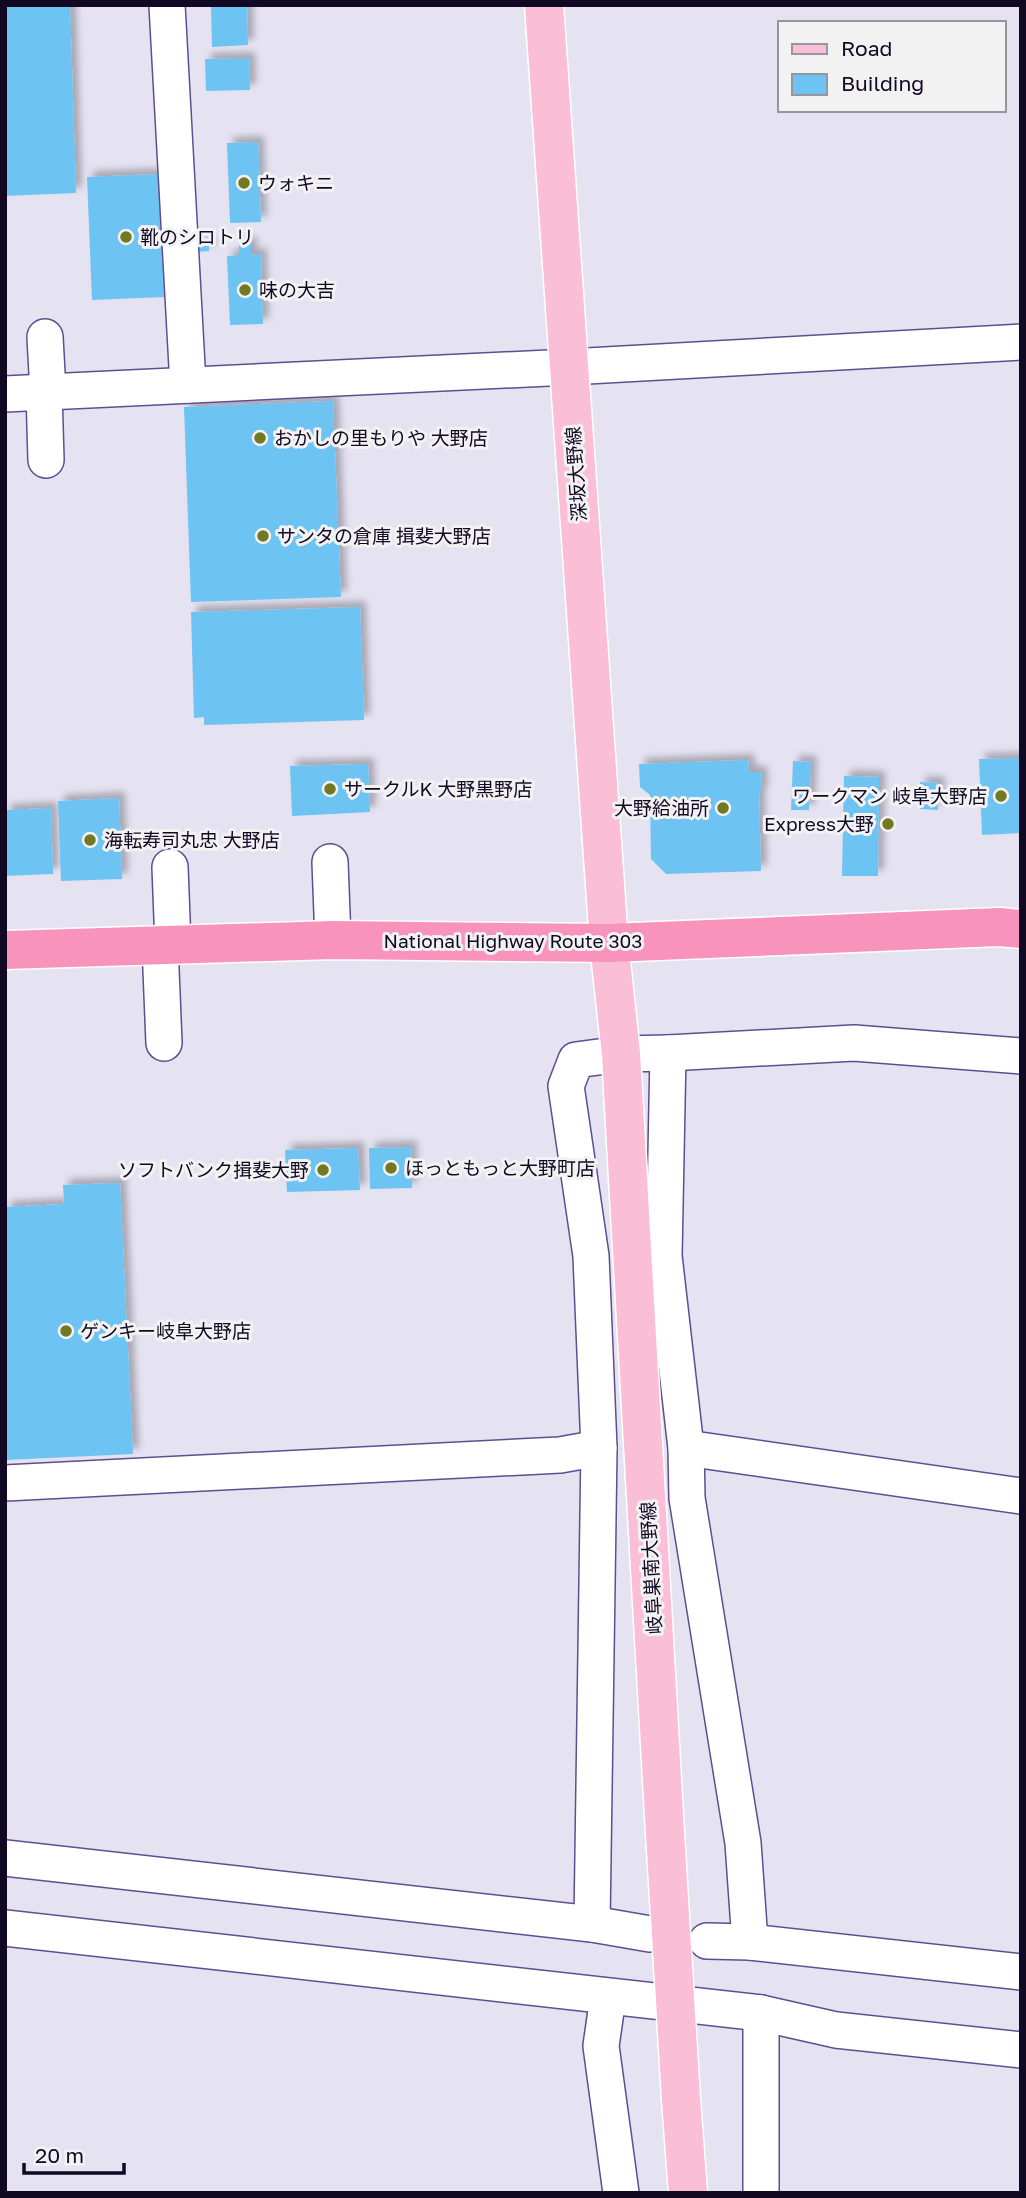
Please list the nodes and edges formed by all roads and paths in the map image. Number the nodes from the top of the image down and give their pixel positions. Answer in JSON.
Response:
{"nodes":[{"id":1,"x":167,"y":5,"type":"edge"},
{"id":2,"x":544,"y":5,"type":"edge"},
{"id":3,"x":45,"y":337,"type":"dead end"},
{"id":4,"x":1021,"y":342,"type":"edge"},
{"id":5,"x":569,"y":367,"type":"junction"},
{"id":6,"x":188,"y":385,"type":"junction"},
{"id":7,"x":46,"y":392,"type":"junction"},
{"id":8,"x":5,"y":394,"type":"edge"},
{"id":9,"x":46,"y":460,"type":"dead end"},
{"id":10,"x":330,"y":862,"type":"dead end"},
{"id":11,"x":170,"y":867,"type":"dead end"},
{"id":12,"x":1021,"y":929,"type":"edge"},
{"id":13,"x":333,"y":940,"type":"junction"},
{"id":14,"x":608,"y":943,"type":"junction"},
{"id":15,"x":167,"y":945,"type":"junction"},
{"id":16,"x":5,"y":950,"type":"edge"},
{"id":17,"x":164,"y":1043,"type":"dead end"},
{"id":18,"x":668,"y":1053,"type":"junction"},
{"id":19,"x":621,"y":1054,"type":"junction"},
{"id":20,"x":1021,"y":1056,"type":"edge"},
{"id":21,"x":599,"y":1448,"type":"junction"},
{"id":22,"x":686,"y":1448,"type":"junction"},
{"id":23,"x":5,"y":1483,"type":"edge"},
{"id":24,"x":1021,"y":1496,"type":"edge"},
{"id":25,"x":5,"y":1858,"type":"edge"},
{"id":26,"x":592,"y":1924,"type":"junction"},
{"id":27,"x":5,"y":1928,"type":"edge"},
{"id":28,"x":650,"y":1934,"type":"dead end"},
{"id":29,"x":707,"y":1941,"type":"dead end"},
{"id":30,"x":750,"y":1942,"type":"junction"},
{"id":31,"x":1021,"y":1972,"type":"edge"},
{"id":32,"x":608,"y":1997,"type":"junction"},
{"id":33,"x":761,"y":2013,"type":"junction"},
{"id":34,"x":1021,"y":2050,"type":"edge"},
{"id":35,"x":621,"y":2193,"type":"edge"},
{"id":36,"x":688,"y":2193,"type":"edge"},
{"id":37,"x":761,"y":2193,"type":"edge"}],
"edges":[{"from":1,"to":6,"type":"street"},
{"from":2,"to":5,"type":"main road","name":"深坂大野線"},
{"from":3,"to":7,"type":"street"},
{"from":4,"to":5,"type":"street"},
{"from":5,"to":6,"type":"street"},
{"from":5,"to":14,"type":"main road","name":"深坂大野線"},
{"from":6,"to":7,"type":"street"},
{"from":7,"to":8,"type":"street"},
{"from":7,"to":9,"type":"street"},
{"from":10,"to":13,"type":"street"},
{"from":11,"to":15,"type":"street"},
{"from":12,"to":14,"type":"highway","name":"National Highway Route 303"},
{"from":13,"to":14,"type":"highway","name":"National Highway Route 303"},
{"from":13,"to":15,"type":"highway","name":"National Highway Route 303"},
{"from":14,"to":19,"type":"main road","name":"岐阜巣南大野線"},
{"from":15,"to":16,"type":"highway","name":"National Highway Route 303"},
{"from":15,"to":17,"type":"street"},
{"from":18,"to":19,"type":"street"},
{"from":18,"to":20,"type":"street"},
{"from":18,"to":22,"type":"street"},
{"from":19,"to":21,"type":"street"},
{"from":19,"to":36,"type":"main road","name":"岐阜巣南大野線","bridge":true},
{"from":21,"to":23,"type":"street"},
{"from":21,"to":26,"type":"street"},
{"from":22,"to":24,"type":"street"},
{"from":22,"to":30,"type":"street"},
{"from":25,"to":26,"type":"street"},
{"from":26,"to":28,"type":"street"},
{"from":27,"to":32,"type":"street"},
{"from":29,"to":30,"type":"street"},
{"from":30,"to":31,"type":"street"},
{"from":32,"to":33,"type":"street"},
{"from":32,"to":35,"type":"street"},
{"from":33,"to":34,"type":"street"},
{"from":33,"to":37,"type":"street"}]}
